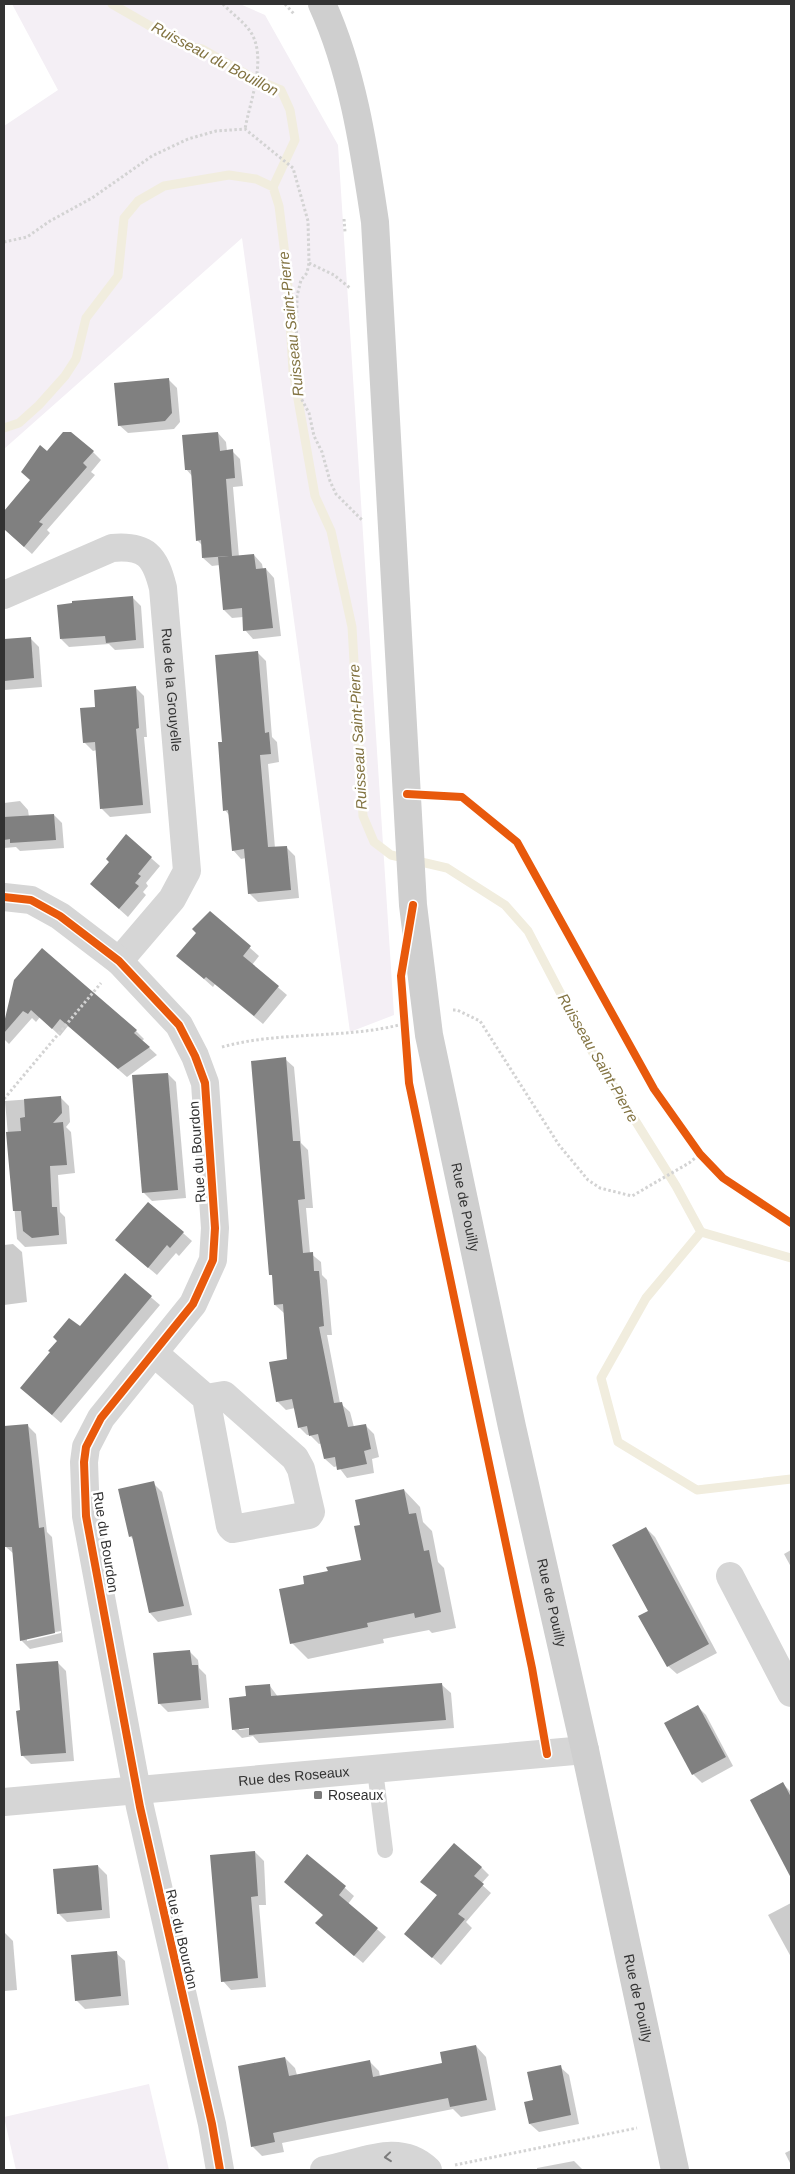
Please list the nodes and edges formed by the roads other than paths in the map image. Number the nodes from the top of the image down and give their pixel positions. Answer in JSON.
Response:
{"nodes":[{"id":1,"x":322,"y":4,"type":"edge"},
{"id":2,"x":4,"y":595,"type":"edge"},
{"id":3,"x":4,"y":897,"type":"edge"},
{"id":4,"x":119,"y":961,"type":"junction"},
{"id":5,"x":154,"y":1353,"type":"junction"},
{"id":6,"x":206,"y":1398,"type":"junction"},
{"id":7,"x":730,"y":1576,"type":"dead end"},
{"id":8,"x":791,"y":1693,"type":"edge"},
{"id":9,"x":585,"y":1750,"type":"junction"},
{"id":10,"x":375,"y":1770,"type":"junction"},
{"id":11,"x":137,"y":1792,"type":"junction"},
{"id":12,"x":4,"y":1802,"type":"edge"},
{"id":13,"x":385,"y":1850,"type":"dead end"},
{"id":14,"x":338,"y":2169,"type":"edge"},
{"id":15,"x":220,"y":2170,"type":"edge"},
{"id":16,"x":428,"y":2170,"type":"edge"},
{"id":17,"x":675,"y":2170,"type":"edge"}],
"edges":[{"from":1,"to":9,"type":"main road","name":"Rue de Pouilly"},
{"from":2,"to":4,"type":"street","name":"Rue de la Grouyelle"},
{"from":3,"to":4,"type":"street","name":"Rue du Bourdon"},
{"from":4,"to":5,"type":"street","name":"Rue du Bourdon"},
{"from":5,"to":6,"type":"street"},
{"from":5,"to":11,"type":"street","name":"Rue du Bourdon"},
{"from":6,"to":6,"type":"street"},
{"from":7,"to":8,"type":"street"},
{"from":9,"to":10,"type":"street","name":"Rue des Roseaux"},
{"from":9,"to":17,"type":"main road","name":"Rue de Pouilly"},
{"from":10,"to":11,"type":"street","name":"Rue des Roseaux"},
{"from":10,"to":13,"type":"lane"},
{"from":11,"to":12,"type":"street","name":"Rue des Roseaux"},
{"from":11,"to":15,"type":"street","name":"Rue du Bourdon"},
{"from":16,"to":14,"type":"street","one_way":true}]}
